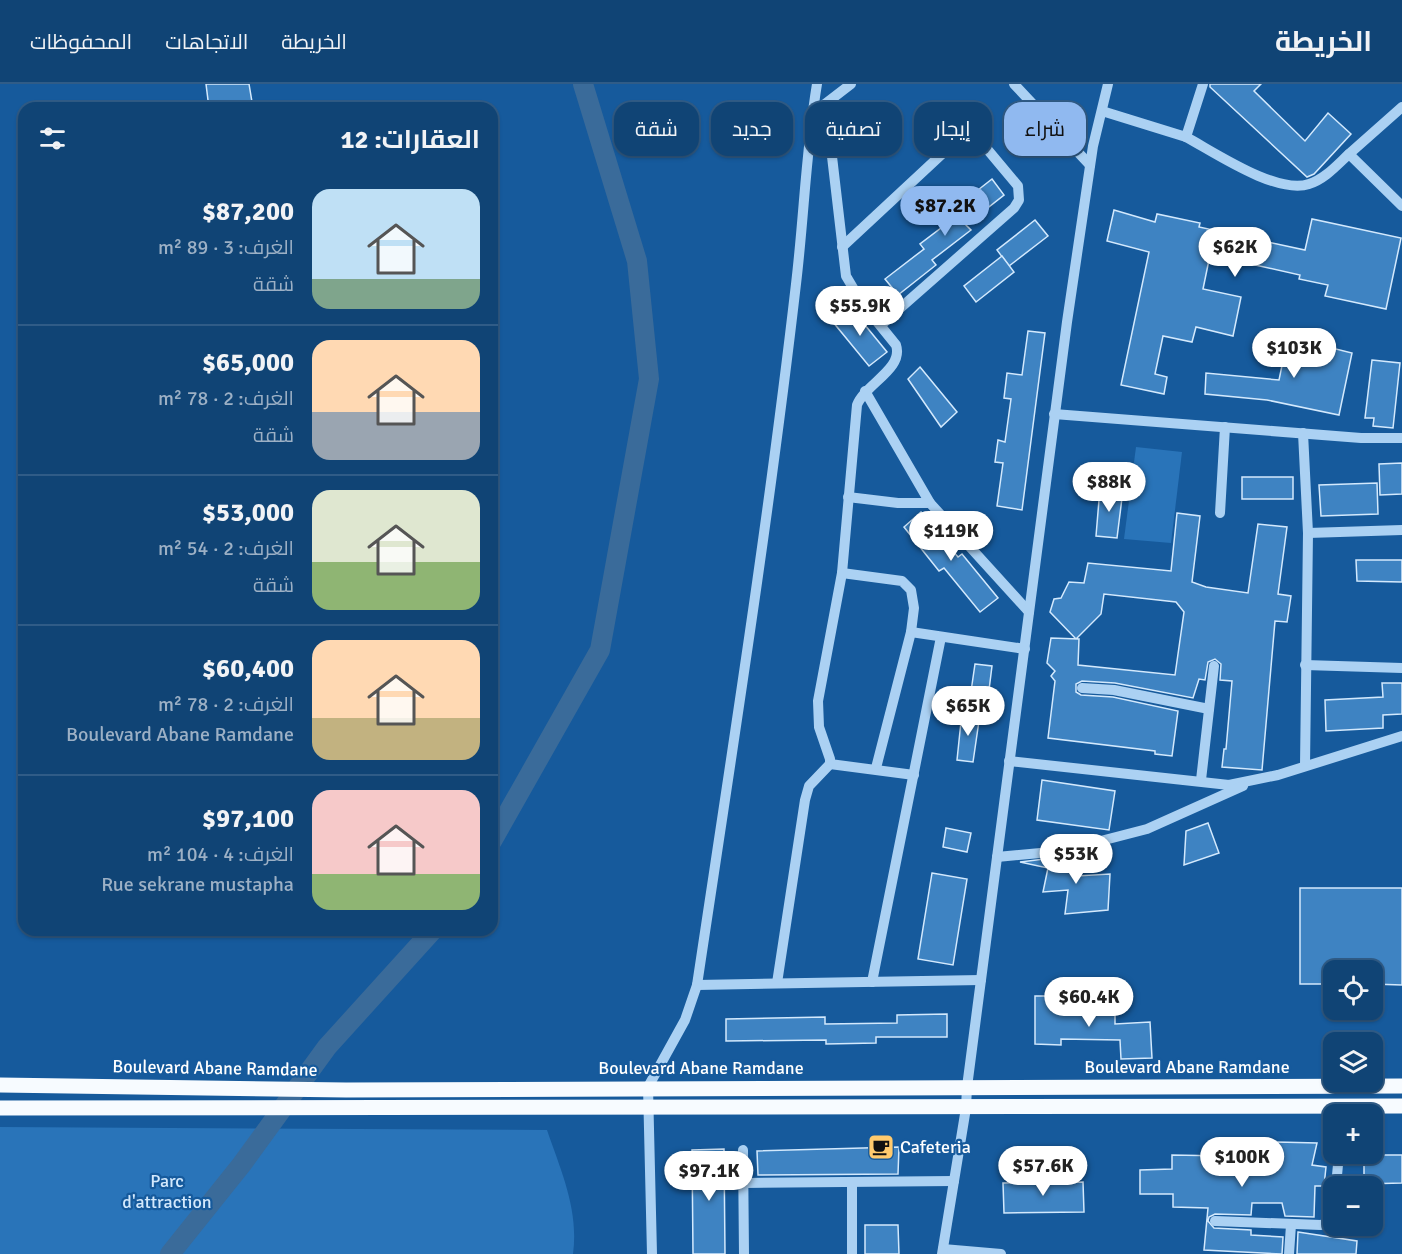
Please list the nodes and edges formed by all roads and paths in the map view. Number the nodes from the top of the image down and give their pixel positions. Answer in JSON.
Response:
{"nodes":[{"id":1,"x":817,"y":84,"type":"edge"},
{"id":2,"x":851,"y":84,"type":"edge"},
{"id":3,"x":1108,"y":84,"type":"edge"},
{"id":4,"x":1203,"y":84,"type":"edge"},
{"id":5,"x":1016,"y":85,"type":"edge"},
{"id":6,"x":814,"y":102,"type":"edge"},
{"id":7,"x":828,"y":102,"type":"edge"},
{"id":8,"x":1402,"y":107,"type":"edge"},
{"id":9,"x":1102,"y":111,"type":"junction"},
{"id":10,"x":1186,"y":137,"type":"junction"},
{"id":11,"x":1349,"y":154,"type":"junction"},
{"id":12,"x":807,"y":156,"type":"edge"},
{"id":13,"x":832,"y":156,"type":"edge"},
{"id":14,"x":1090,"y":165,"type":"junction"},
{"id":15,"x":1402,"y":206,"type":"edge"},
{"id":16,"x":842,"y":247,"type":"junction"},
{"id":17,"x":881,"y":325,"type":"junction"},
{"id":18,"x":865,"y":390,"type":"junction"},
{"id":19,"x":1054,"y":414,"type":"junction"},
{"id":20,"x":1225,"y":427,"type":"junction"},
{"id":21,"x":1304,"y":433,"type":"junction"},
{"id":22,"x":1402,"y":438,"type":"edge"},
{"id":23,"x":848,"y":497,"type":"junction"},
{"id":24,"x":930,"y":503,"type":"junction"},
{"id":25,"x":1220,"y":513,"type":"dead end"},
{"id":26,"x":1402,"y":530,"type":"edge"},
{"id":27,"x":1308,"y":534,"type":"junction"},
{"id":28,"x":842,"y":573,"type":"junction"},
{"id":29,"x":1029,"y":612,"type":"junction"},
{"id":30,"x":911,"y":632,"type":"junction"},
{"id":31,"x":941,"y":637,"type":"junction"},
{"id":32,"x":1025,"y":649,"type":"junction"},
{"id":33,"x":1214,"y":666,"type":"dead end"},
{"id":34,"x":1305,"y":666,"type":"junction"},
{"id":35,"x":1402,"y":668,"type":"edge"},
{"id":36,"x":1082,"y":688,"type":"dead end"},
{"id":37,"x":1209,"y":709,"type":"junction"},
{"id":38,"x":1402,"y":736,"type":"edge"},
{"id":39,"x":1009,"y":761,"type":"junction"},
{"id":40,"x":830,"y":764,"type":"junction"},
{"id":41,"x":1305,"y":766,"type":"junction"},
{"id":42,"x":876,"y":768,"type":"junction"},
{"id":43,"x":914,"y":775,"type":"junction"},
{"id":44,"x":1201,"y":780,"type":"junction"},
{"id":45,"x":1249,"y":783,"type":"junction"},
{"id":46,"x":997,"y":857,"type":"junction"},
{"id":47,"x":981,"y":980,"type":"junction"},
{"id":48,"x":872,"y":982,"type":"junction"},
{"id":49,"x":777,"y":983,"type":"junction"},
{"id":50,"x":697,"y":985,"type":"junction"},
{"id":51,"x":0,"y":1085,"type":"edge"},
{"id":52,"x":1402,"y":1086,"type":"edge"},
{"id":53,"x":648,"y":1087,"type":"junction"},
{"id":54,"x":967,"y":1087,"type":"junction"},
{"id":55,"x":1402,"y":1106,"type":"edge"},
{"id":56,"x":0,"y":1108,"type":"edge"},
{"id":57,"x":649,"y":1108,"type":"junction"},
{"id":58,"x":966,"y":1108,"type":"junction"},
{"id":59,"x":743,"y":1150,"type":"dead end"},
{"id":60,"x":954,"y":1181,"type":"junction"},
{"id":61,"x":852,"y":1182,"type":"junction"},
{"id":62,"x":743,"y":1183,"type":"junction"},
{"id":63,"x":1215,"y":1221,"type":"dead end"},
{"id":64,"x":1323,"y":1224,"type":"edge"},
{"id":65,"x":1291,"y":1225,"type":"junction"},
{"id":66,"x":943,"y":1252,"type":"edge"},
{"id":67,"x":652,"y":1254,"type":"edge"},
{"id":68,"x":744,"y":1254,"type":"edge"},
{"id":69,"x":852,"y":1254,"type":"edge"},
{"id":70,"x":992,"y":1254,"type":"edge"},
{"id":71,"x":1001,"y":1254,"type":"edge"},
{"id":72,"x":1289,"y":1254,"type":"edge"}],
"edges":[{"from":1,"to":6,"type":"street"},
{"from":2,"to":7,"type":"street"},
{"from":3,"to":9,"type":"street"},
{"from":4,"to":10,"type":"street"},
{"from":5,"to":14,"type":"street"},
{"from":8,"to":11,"type":"street"},
{"from":9,"to":10,"type":"street"},
{"from":9,"to":14,"type":"street"},
{"from":10,"to":11,"type":"street"},
{"from":11,"to":15,"type":"street"},
{"from":12,"to":50,"type":"street"},
{"from":13,"to":16,"type":"street"},
{"from":14,"to":19,"type":"street"},
{"from":16,"to":17,"type":"street"},
{"from":16,"to":17,"type":"street"},
{"from":17,"to":18,"type":"street"},
{"from":18,"to":23,"type":"street"},
{"from":18,"to":24,"type":"street"},
{"from":19,"to":20,"type":"street"},
{"from":19,"to":29,"type":"street"},
{"from":20,"to":21,"type":"street"},
{"from":20,"to":25,"type":"street"},
{"from":21,"to":22,"type":"street"},
{"from":21,"to":27,"type":"street"},
{"from":23,"to":24,"type":"street"},
{"from":23,"to":28,"type":"street"},
{"from":24,"to":29,"type":"street"},
{"from":26,"to":27,"type":"street"},
{"from":27,"to":34,"type":"street"},
{"from":28,"to":30,"type":"street"},
{"from":28,"to":40,"type":"street"},
{"from":29,"to":32,"type":"street"},
{"from":30,"to":31,"type":"street"},
{"from":30,"to":42,"type":"street"},
{"from":31,"to":32,"type":"street"},
{"from":31,"to":43,"type":"street"},
{"from":32,"to":39,"type":"street"},
{"from":33,"to":37,"type":"street"},
{"from":34,"to":35,"type":"street"},
{"from":34,"to":41,"type":"street"},
{"from":36,"to":37,"type":"street"},
{"from":37,"to":44,"type":"street"},
{"from":38,"to":41,"type":"street"},
{"from":39,"to":44,"type":"street"},
{"from":39,"to":46,"type":"street"},
{"from":40,"to":42,"type":"street"},
{"from":40,"to":49,"type":"street"},
{"from":41,"to":45,"type":"street"},
{"from":42,"to":43,"type":"street"},
{"from":43,"to":48,"type":"street"},
{"from":44,"to":45,"type":"street"},
{"from":45,"to":46,"type":"street"},
{"from":46,"to":47,"type":"street"},
{"from":47,"to":48,"type":"street"},
{"from":47,"to":54,"type":"street"},
{"from":48,"to":49,"type":"street"},
{"from":49,"to":50,"type":"street"},
{"from":50,"to":53,"type":"street"},
{"from":51,"to":53,"type":"main road","name":"Boulevard Abane Ramdane"},
{"from":52,"to":54,"type":"main road","name":"Boulevard Abane Ramdane"},
{"from":53,"to":54,"type":"main road","name":"Boulevard Abane Ramdane"},
{"from":53,"to":57,"type":"street"},
{"from":54,"to":58,"type":"street"},
{"from":55,"to":58,"type":"main road"},
{"from":56,"to":57,"type":"main road"},
{"from":57,"to":58,"type":"main road"},
{"from":57,"to":67,"type":"street"},
{"from":58,"to":60,"type":"street"},
{"from":59,"to":62,"type":"street"},
{"from":60,"to":61,"type":"street"},
{"from":60,"to":66,"type":"street"},
{"from":61,"to":62,"type":"street"},
{"from":61,"to":69,"type":"street"},
{"from":62,"to":68,"type":"street"},
{"from":63,"to":65,"type":"street"},
{"from":64,"to":65,"type":"street"},
{"from":65,"to":72,"type":"street"},
{"from":66,"to":70,"type":"street"},
{"from":70,"to":71,"type":"street"}]}
